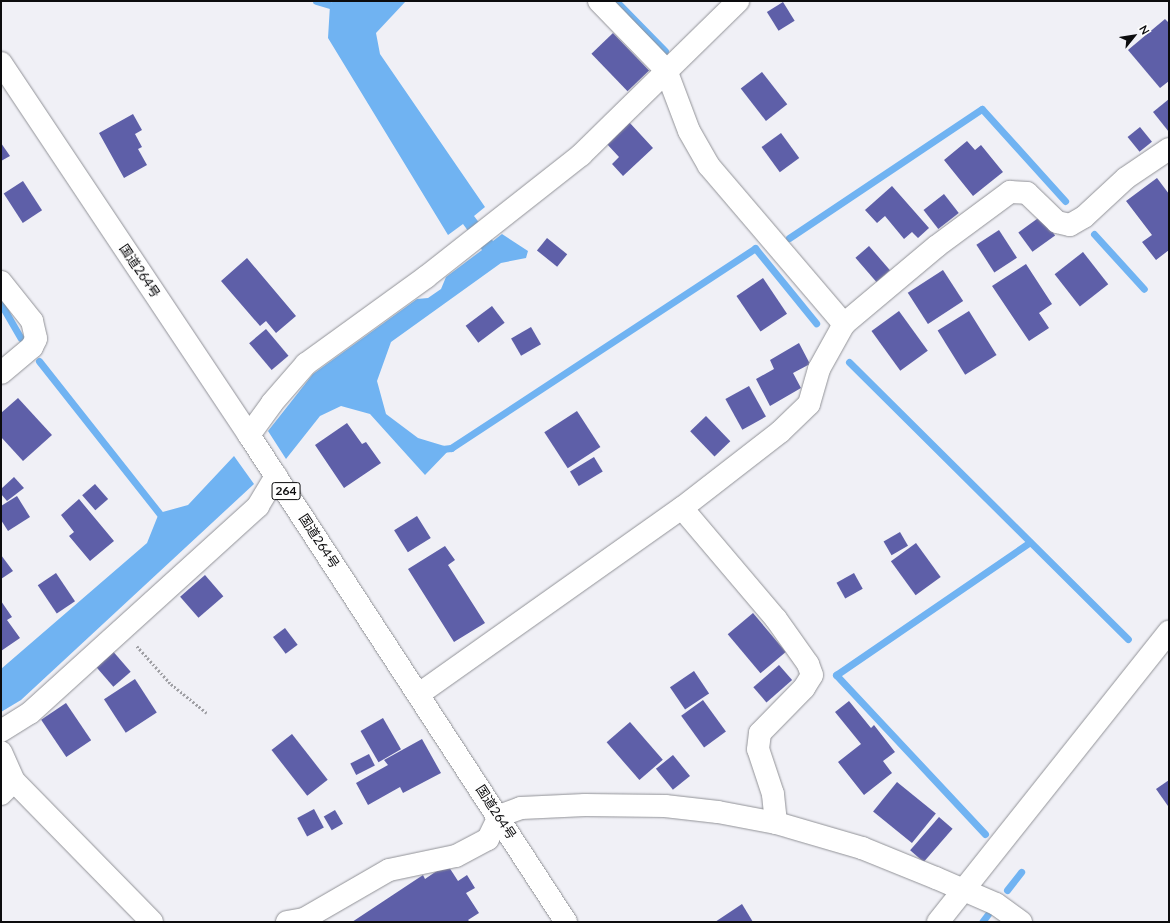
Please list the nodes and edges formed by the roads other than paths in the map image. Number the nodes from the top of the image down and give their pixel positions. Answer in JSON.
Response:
{"nodes":[{"id":1,"x":599,"y":1,"type":"edge"},
{"id":2,"x":738,"y":1,"type":"edge"},
{"id":3,"x":1,"y":63,"type":"edge"},
{"id":4,"x":666,"y":70,"type":"junction"},
{"id":5,"x":1169,"y":149,"type":"edge"},
{"id":6,"x":1,"y":282,"type":"edge"},
{"id":7,"x":844,"y":324,"type":"junction"},
{"id":8,"x":1,"y":373,"type":"edge"},
{"id":9,"x":249,"y":436,"type":"junction"},
{"id":10,"x":276,"y":476,"type":"junction"},
{"id":11,"x":682,"y":508,"type":"junction"},
{"id":12,"x":1169,"y":632,"type":"edge"},
{"id":13,"x":419,"y":694,"type":"junction"},
{"id":14,"x":1,"y":731,"type":"edge"},
{"id":15,"x":1,"y":752,"type":"edge"},
{"id":16,"x":8,"y":788,"type":"edge"},
{"id":17,"x":499,"y":816,"type":"junction"},
{"id":18,"x":776,"y":823,"type":"junction"},
{"id":19,"x":964,"y":891,"type":"junction"},
{"id":20,"x":152,"y":922,"type":"edge"},
{"id":21,"x":287,"y":922,"type":"edge"},
{"id":22,"x":566,"y":922,"type":"edge"},
{"id":23,"x":938,"y":922,"type":"edge"},
{"id":24,"x":1022,"y":922,"type":"edge"}],
"edges":[{"from":1,"to":4,"type":"main road"},
{"from":2,"to":4,"type":"main road"},
{"from":3,"to":9,"type":"main road","name":"国道264号","number":"264"},
{"from":4,"to":7,"type":"main road"},
{"from":4,"to":9,"type":"main road"},
{"from":5,"to":7,"type":"main road"},
{"from":6,"to":8,"type":"main road"},
{"from":7,"to":11,"type":"main road"},
{"from":9,"to":10,"type":"main road","name":"国道264号","number":"264"},
{"from":10,"to":13,"type":"main road","name":"国道264号","number":"264"},
{"from":10,"to":14,"type":"main road"},
{"from":11,"to":13,"type":"main road"},
{"from":11,"to":18,"type":"main road"},
{"from":12,"to":19,"type":"main road"},
{"from":13,"to":17,"type":"main road","name":"国道264号","number":"264"},
{"from":15,"to":16,"type":"main road"},
{"from":16,"to":20,"type":"main road"},
{"from":17,"to":18,"type":"main road"},
{"from":17,"to":21,"type":"main road"},
{"from":17,"to":22,"type":"main road","name":"国道264号","number":"264"},
{"from":18,"to":19,"type":"main road"},
{"from":19,"to":23,"type":"main road"},
{"from":19,"to":24,"type":"main road"}]}
